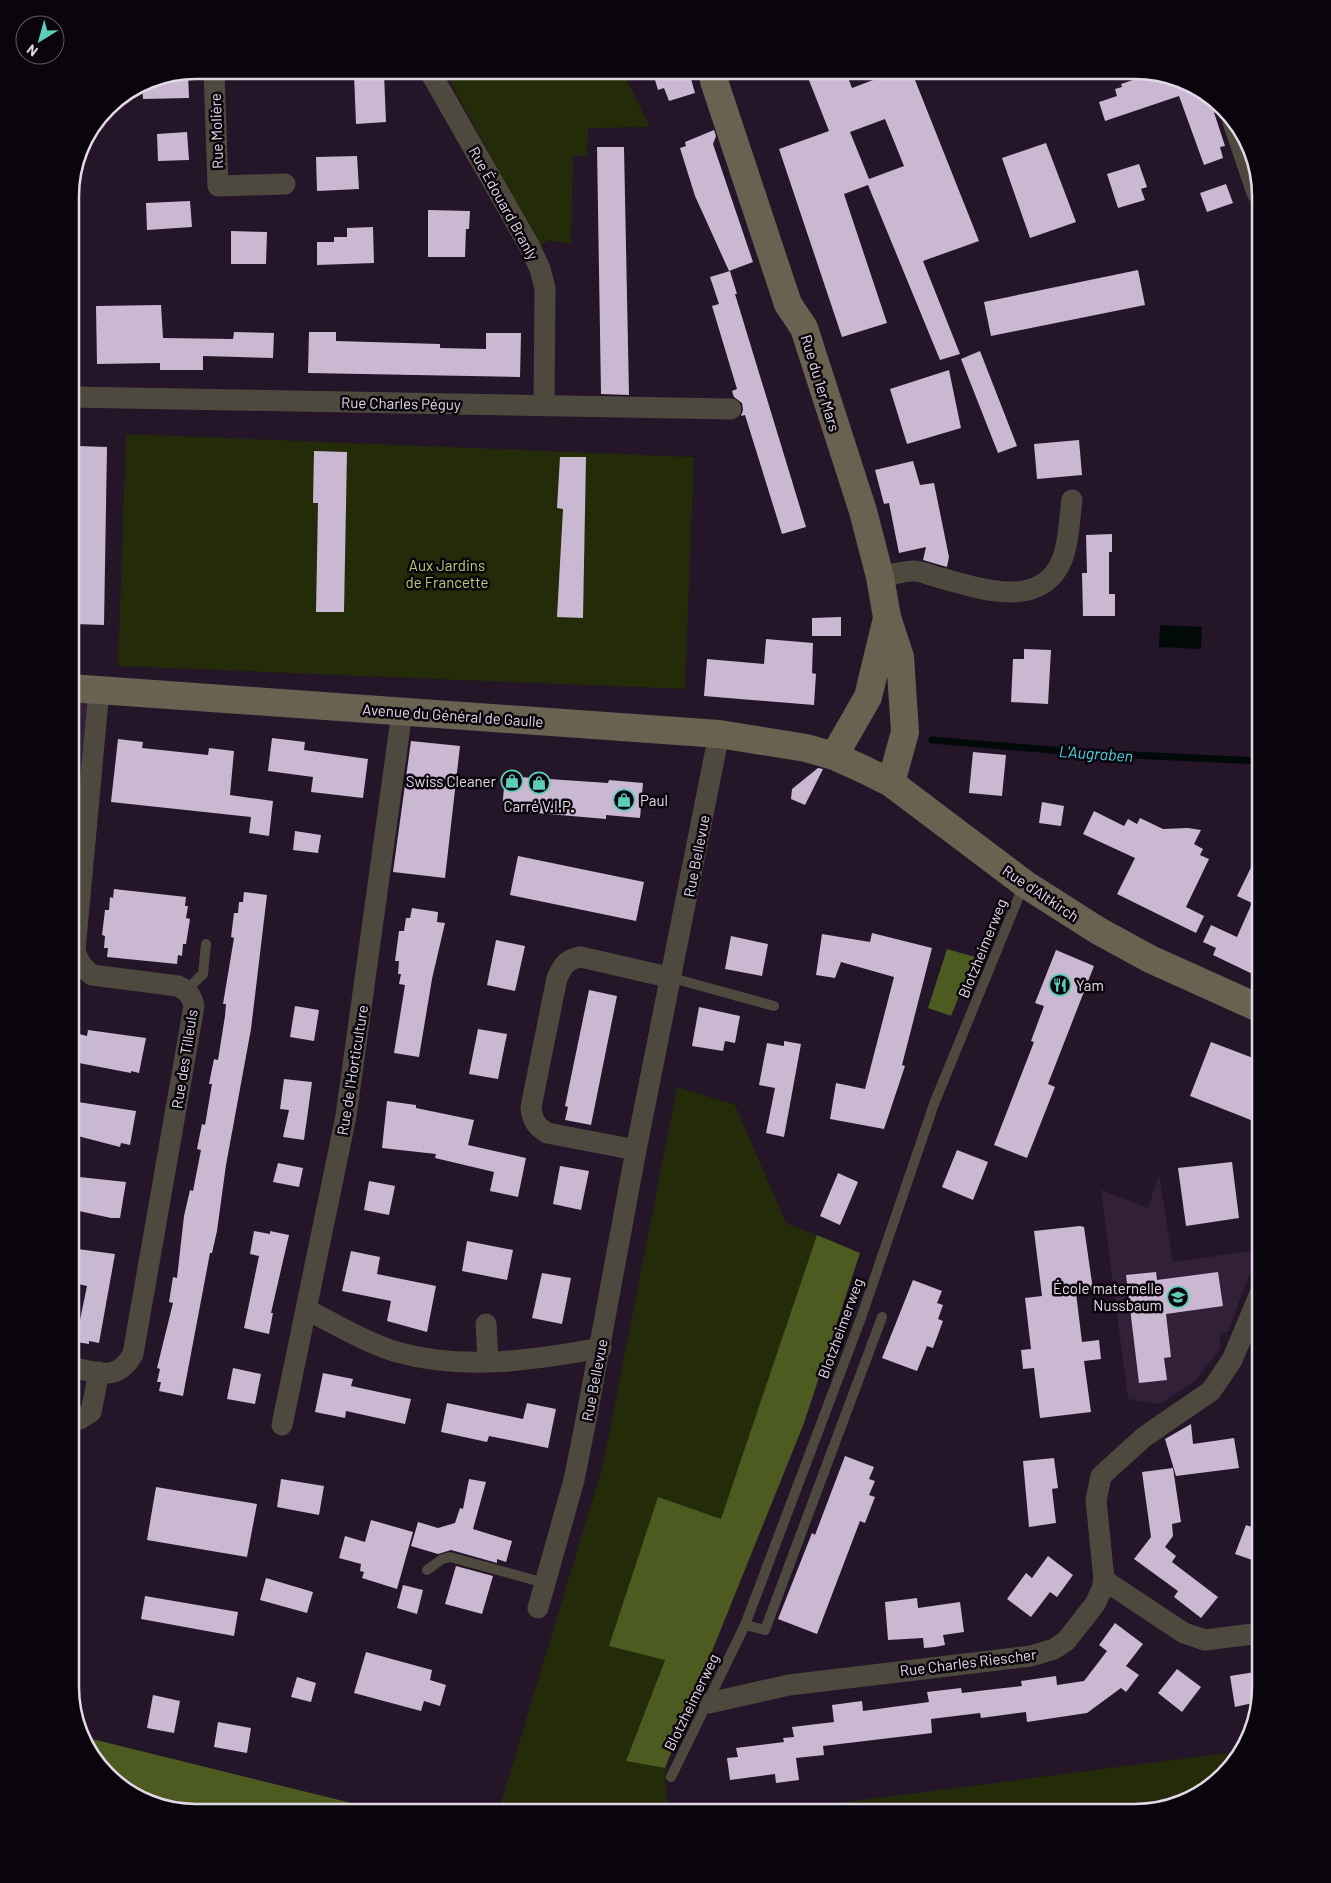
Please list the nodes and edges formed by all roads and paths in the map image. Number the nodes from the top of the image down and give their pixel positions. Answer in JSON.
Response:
{"nodes":[{"id":1,"x":214,"y":79,"type":"edge"},
{"id":2,"x":434,"y":79,"type":"edge"},
{"id":3,"x":714,"y":79,"type":"edge"},
{"id":4,"x":1242,"y":149,"type":"edge"},
{"id":5,"x":1248,"y":167,"type":"edge"},
{"id":6,"x":285,"y":184,"type":"dead end"},
{"id":7,"x":79,"y":397,"type":"edge"},
{"id":8,"x":544,"y":406,"type":"junction"},
{"id":9,"x":731,"y":409,"type":"dead end"},
{"id":10,"x":1072,"y":500,"type":"dead end"},
{"id":11,"x":880,"y":577,"type":"junction"},
{"id":12,"x":887,"y":617,"type":"junction"},
{"id":13,"x":79,"y":689,"type":"edge"},
{"id":14,"x":99,"y":690,"type":"junction"},
{"id":15,"x":402,"y":712,"type":"junction"},
{"id":16,"x":719,"y":734,"type":"junction"},
{"id":17,"x":834,"y":756,"type":"junction"},
{"id":18,"x":891,"y":783,"type":"junction"},
{"id":19,"x":1024,"y":884,"type":"junction"},
{"id":20,"x":79,"y":907,"type":"edge"},
{"id":21,"x":206,"y":944,"type":"dead end"},
{"id":22,"x":79,"y":962,"type":"edge"},
{"id":23,"x":672,"y":978,"type":"junction"},
{"id":24,"x":186,"y":990,"type":"junction"},
{"id":25,"x":1252,"y":1005,"type":"edge"},
{"id":26,"x":774,"y":1006,"type":"dead end"},
{"id":27,"x":636,"y":1150,"type":"junction"},
{"id":28,"x":308,"y":1310,"type":"junction"},
{"id":29,"x":1252,"y":1312,"type":"edge"},
{"id":30,"x":882,"y":1317,"type":"dead end"},
{"id":31,"x":486,"y":1324,"type":"dead end"},
{"id":32,"x":601,"y":1348,"type":"junction"},
{"id":33,"x":488,"y":1361,"type":"junction"},
{"id":34,"x":79,"y":1368,"type":"edge"},
{"id":35,"x":100,"y":1372,"type":"junction"},
{"id":36,"x":79,"y":1419,"type":"edge"},
{"id":37,"x":282,"y":1425,"type":"dead end"},
{"id":38,"x":427,"y":1570,"type":"dead end"},
{"id":39,"x":1104,"y":1580,"type":"junction"},
{"id":40,"x":545,"y":1583,"type":"junction"},
{"id":41,"x":538,"y":1608,"type":"dead end"},
{"id":42,"x":745,"y":1625,"type":"junction"},
{"id":43,"x":1252,"y":1634,"type":"edge"},
{"id":44,"x":709,"y":1703,"type":"junction"},
{"id":45,"x":671,"y":1777,"type":"dead end"}],
"edges":[{"from":1,"to":6,"type":"street","name":"Rue Molière"},
{"from":2,"to":8,"type":"street","name":"Rue Édouard Branly"},
{"from":3,"to":11,"type":"main road","name":"Rue du 1er Mars"},
{"from":4,"to":5,"type":"street"},
{"from":7,"to":8,"type":"street","name":"Rue Charles Péguy"},
{"from":8,"to":9,"type":"street","name":"Rue Charles Péguy"},
{"from":10,"to":11,"type":"street"},
{"from":11,"to":12,"type":"main road","name":"Rue du 1er Mars"},
{"from":12,"to":17,"type":"main road","name":"Rue du 1er Mars"},
{"from":12,"to":18,"type":"main road","name":"Rue du 1er Mars"},
{"from":13,"to":14,"type":"main road","name":"Avenue du Général de Gaulle"},
{"from":14,"to":15,"type":"main road","name":"Avenue du Général de Gaulle"},
{"from":14,"to":20,"type":"street","name":"Rue des Tilleuls"},
{"from":15,"to":16,"type":"main road","name":"Avenue du Général de Gaulle"},
{"from":15,"to":28,"type":"street","name":"Rue de l'Horticulture"},
{"from":16,"to":17,"type":"main road","name":"Avenue du Général de Gaulle"},
{"from":16,"to":23,"type":"street","name":"Rue Bellevue"},
{"from":17,"to":18,"type":"main road","name":"Rue d'Altkirch"},
{"from":18,"to":19,"type":"main road","name":"Rue d'Altkirch"},
{"from":19,"to":25,"type":"main road","name":"Rue d'Altkirch"},
{"from":19,"to":42,"type":"lane","name":"Blotzheimerweg"},
{"from":21,"to":24,"type":"lane"},
{"from":22,"to":24,"type":"street","name":"Rue des Tilleuls"},
{"from":23,"to":26,"type":"lane"},
{"from":23,"to":27,"type":"street","name":"Rue Bellevue"},
{"from":23,"to":27,"type":"street"},
{"from":24,"to":35,"type":"street","name":"Rue des Tilleuls"},
{"from":27,"to":32,"type":"street","name":"Rue Bellevue"},
{"from":28,"to":33,"type":"street"},
{"from":28,"to":37,"type":"street","name":"Rue de l'Horticulture"},
{"from":29,"to":39,"type":"street","name":"Rue Charles Riescher"},
{"from":30,"to":42,"type":"lane"},
{"from":31,"to":33,"type":"street"},
{"from":32,"to":33,"type":"street"},
{"from":32,"to":40,"type":"street","name":"Rue Bellevue"},
{"from":34,"to":35,"type":"street","name":"Rue des Tilleuls"},
{"from":35,"to":36,"type":"street"},
{"from":38,"to":40,"type":"lane"},
{"from":39,"to":43,"type":"street"},
{"from":39,"to":44,"type":"street","name":"Rue Charles Riescher"},
{"from":40,"to":41,"type":"street","name":"Rue Bellevue"},
{"from":42,"to":44,"type":"lane","name":"Blotzheimerweg"},
{"from":44,"to":45,"type":"lane","name":"Blotzheimerweg"}]}
